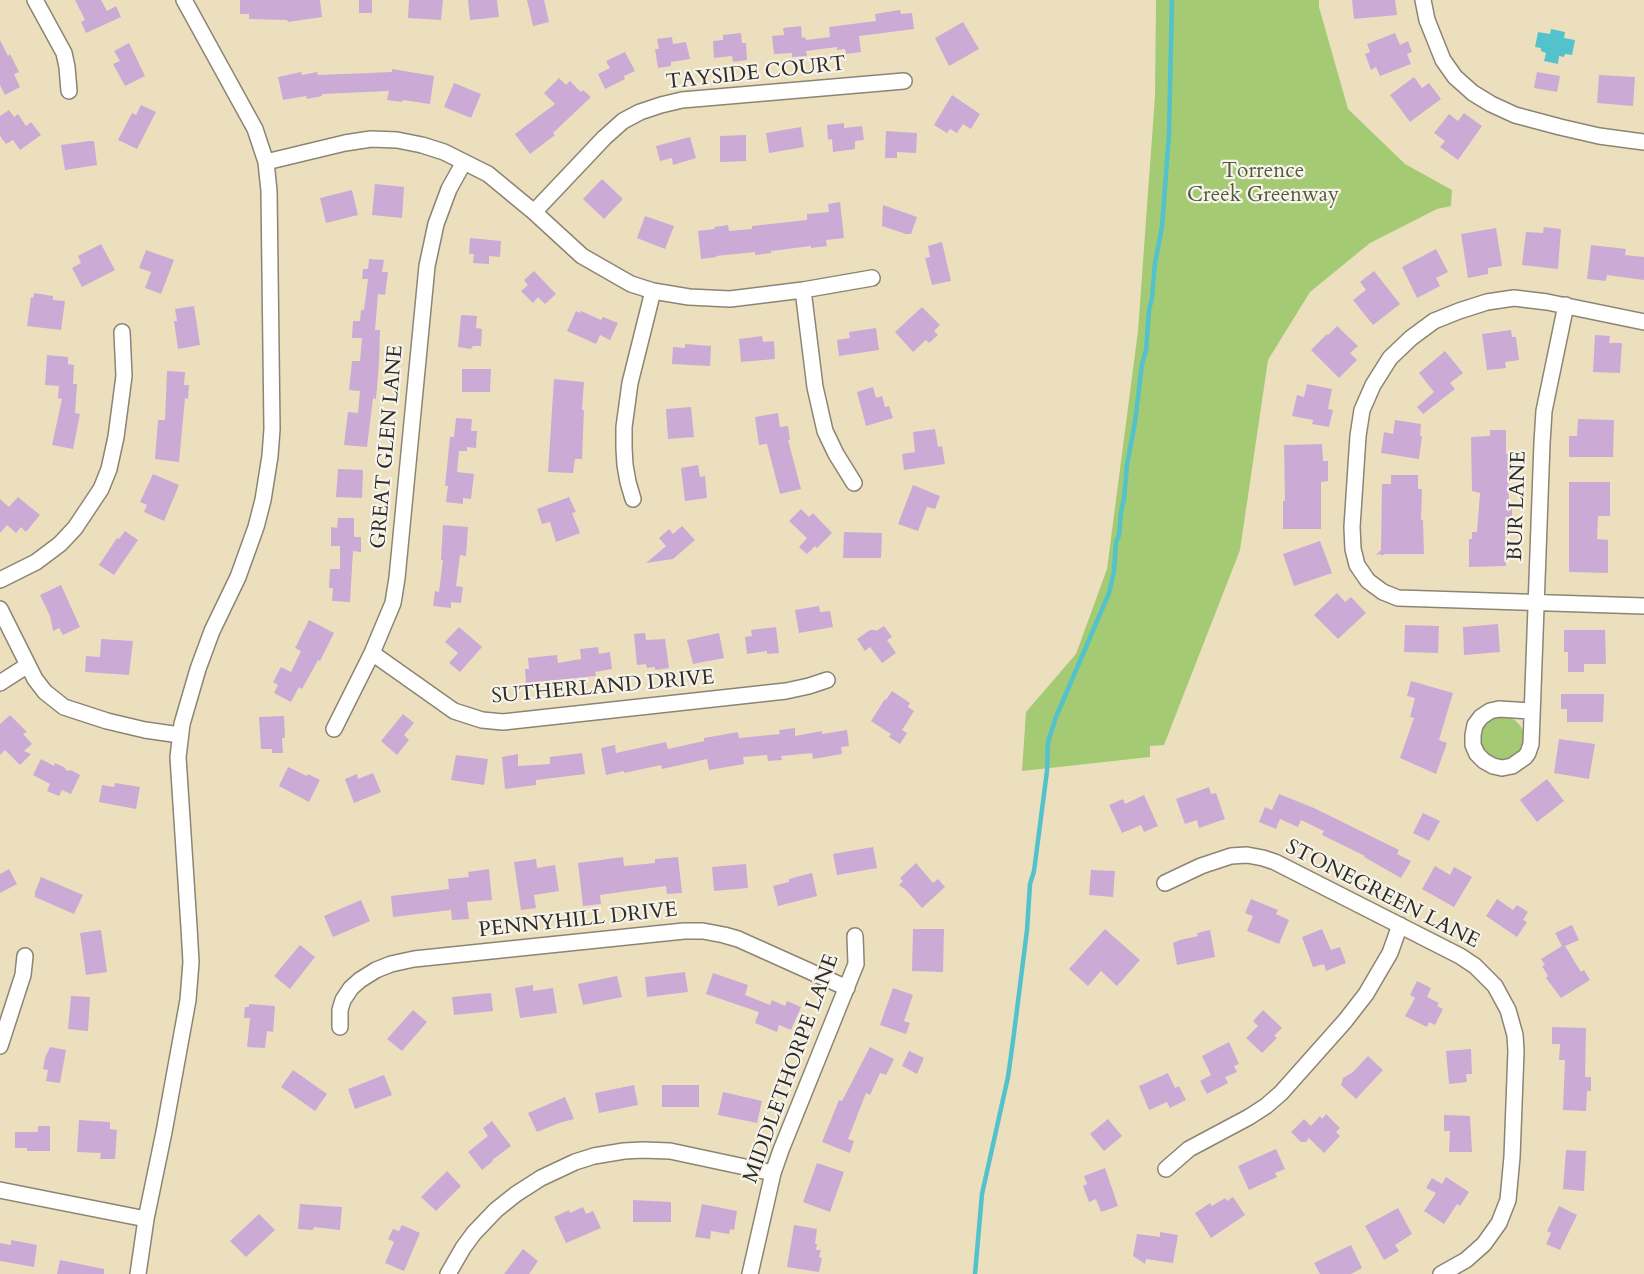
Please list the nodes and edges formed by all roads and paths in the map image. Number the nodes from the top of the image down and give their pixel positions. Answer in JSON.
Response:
{"nodes":[{"id":1,"x":35,"y":0,"type":"edge"},
{"id":2,"x":184,"y":0,"type":"edge"},
{"id":3,"x":1424,"y":0,"type":"edge"},
{"id":4,"x":904,"y":81,"type":"dead end"},
{"id":5,"x":69,"y":92,"type":"dead end"},
{"id":6,"x":1644,"y":142,"type":"edge"},
{"id":7,"x":266,"y":162,"type":"junction"},
{"id":8,"x":464,"y":162,"type":"junction"},
{"id":9,"x":534,"y":212,"type":"junction"},
{"id":10,"x":872,"y":278,"type":"dead end"},
{"id":11,"x":803,"y":290,"type":"junction"},
{"id":12,"x":653,"y":291,"type":"junction"},
{"id":13,"x":1566,"y":306,"type":"junction"},
{"id":14,"x":1644,"y":322,"type":"edge"},
{"id":15,"x":122,"y":332,"type":"dead end"},
{"id":16,"x":854,"y":483,"type":"dead end"},
{"id":17,"x":633,"y":499,"type":"dead end"},
{"id":18,"x":0,"y":580,"type":"edge"},
{"id":19,"x":1535,"y":603,"type":"junction"},
{"id":20,"x":1644,"y":606,"type":"edge"},
{"id":21,"x":0,"y":609,"type":"edge"},
{"id":22,"x":372,"y":653,"type":"junction"},
{"id":23,"x":28,"y":666,"type":"junction"},
{"id":24,"x":827,"y":680,"type":"dead end"},
{"id":25,"x":0,"y":683,"type":"edge"},
{"id":26,"x":1531,"y":711,"type":"junction"},
{"id":27,"x":334,"y":729,"type":"dead end"},
{"id":28,"x":180,"y":735,"type":"junction"},
{"id":29,"x":1165,"y":883,"type":"dead end"},
{"id":30,"x":1400,"y":925,"type":"junction"},
{"id":31,"x":855,"y":936,"type":"dead end"},
{"id":32,"x":26,"y":956,"type":"dead end"},
{"id":33,"x":848,"y":988,"type":"junction"},
{"id":34,"x":340,"y":1027,"type":"dead end"},
{"id":35,"x":0,"y":1046,"type":"edge"},
{"id":36,"x":1166,"y":1169,"type":"dead end"},
{"id":37,"x":773,"y":1173,"type":"junction"},
{"id":38,"x":0,"y":1190,"type":"edge"},
{"id":39,"x":146,"y":1219,"type":"junction"},
{"id":40,"x":138,"y":1274,"type":"edge"},
{"id":41,"x":448,"y":1274,"type":"edge"},
{"id":42,"x":750,"y":1274,"type":"edge"},
{"id":43,"x":1441,"y":1274,"type":"edge"}],
"edges":[{"from":1,"to":5,"type":"street"},
{"from":2,"to":7,"type":"street"},
{"from":3,"to":6,"type":"street"},
{"from":4,"to":9,"type":"street","name":"TAYSIDE COURT"},
{"from":7,"to":8,"type":"street"},
{"from":7,"to":28,"type":"street"},
{"from":8,"to":9,"type":"street"},
{"from":8,"to":22,"type":"street","name":"GREAT GLEN LANE"},
{"from":9,"to":12,"type":"street"},
{"from":10,"to":11,"type":"street"},
{"from":11,"to":12,"type":"street"},
{"from":11,"to":16,"type":"street"},
{"from":12,"to":17,"type":"street"},
{"from":13,"to":14,"type":"street"},
{"from":13,"to":19,"type":"street","name":"BUR LANE"},
{"from":13,"to":19,"type":"street"},
{"from":15,"to":18,"type":"street"},
{"from":19,"to":20,"type":"street"},
{"from":19,"to":26,"type":"street","name":"BUR LANE"},
{"from":21,"to":23,"type":"street"},
{"from":22,"to":24,"type":"street","name":"SUTHERLAND DRIVE"},
{"from":22,"to":27,"type":"street","name":"GREAT GLEN LANE"},
{"from":23,"to":25,"type":"street"},
{"from":23,"to":28,"type":"street"},
{"from":26,"to":26,"type":"street","name":"BUR LANE"},
{"from":28,"to":39,"type":"street"},
{"from":29,"to":30,"type":"street","name":"STONEGREEN LANE"},
{"from":30,"to":36,"type":"street"},
{"from":30,"to":43,"type":"street","name":"STONEGREEN LANE"},
{"from":31,"to":33,"type":"street","name":"MIDDLETHORPE LANE"},
{"from":32,"to":35,"type":"street"},
{"from":33,"to":34,"type":"street","name":"PENNYHILL DRIVE"},
{"from":33,"to":37,"type":"street","name":"MIDDLETHORPE LANE"},
{"from":37,"to":41,"type":"street"},
{"from":37,"to":42,"type":"street","name":"MIDDLETHORPE LANE"},
{"from":38,"to":39,"type":"street"},
{"from":39,"to":40,"type":"street"}]}
